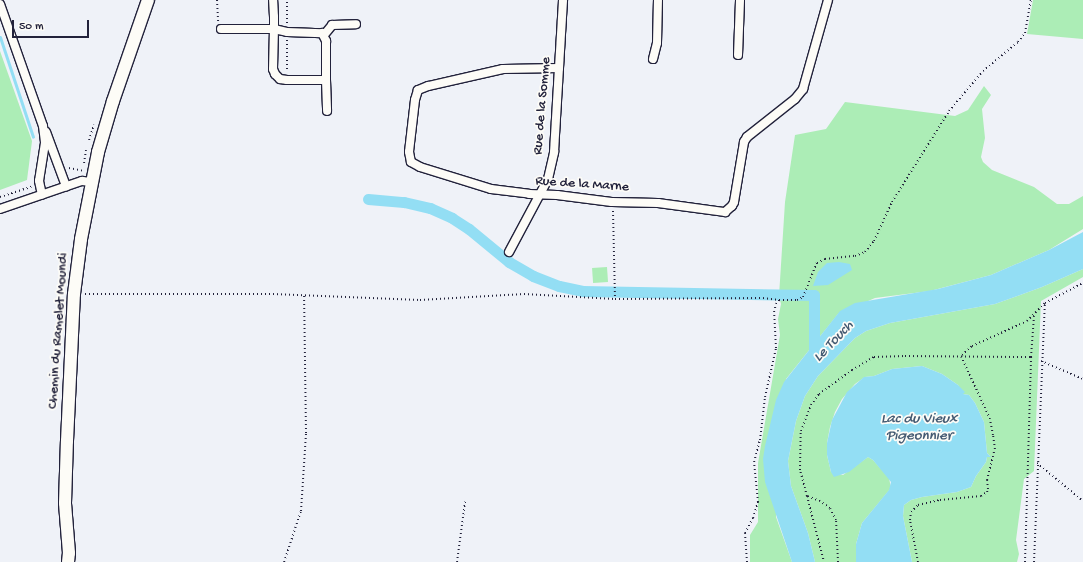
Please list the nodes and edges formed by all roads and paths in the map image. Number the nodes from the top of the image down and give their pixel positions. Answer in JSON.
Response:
{"nodes":[{"id":1,"x":148,"y":0,"type":"edge"},
{"id":2,"x":217,"y":0,"type":"edge"},
{"id":3,"x":274,"y":0,"type":"edge"},
{"id":4,"x":563,"y":0,"type":"edge"},
{"id":5,"x":658,"y":0,"type":"edge"},
{"id":6,"x":740,"y":0,"type":"edge"},
{"id":7,"x":828,"y":0,"type":"edge"},
{"id":8,"x":1031,"y":0,"type":"edge"},
{"id":9,"x":0,"y":4,"type":"edge"},
{"id":10,"x":356,"y":24,"type":"dead end"},
{"id":11,"x":221,"y":29,"type":"joint"},
{"id":12,"x":274,"y":29,"type":"junction"},
{"id":13,"x":324,"y":35,"type":"junction"},
{"id":14,"x":738,"y":54,"type":"dead end"},
{"id":15,"x":654,"y":59,"type":"dead end"},
{"id":16,"x":559,"y":68,"type":"junction"},
{"id":17,"x":326,"y":80,"type":"junction"},
{"id":18,"x":327,"y":111,"type":"dead end"},
{"id":19,"x":43,"y":126,"type":"junction"},
{"id":20,"x":92,"y":182,"type":"junction"},
{"id":21,"x":66,"y":186,"type":"junction"},
{"id":22,"x":540,"y":194,"type":"junction"},
{"id":23,"x":39,"y":196,"type":"junction"},
{"id":24,"x":0,"y":197,"type":"edge"},
{"id":25,"x":612,"y":202,"type":"junction"},
{"id":26,"x":0,"y":209,"type":"edge"},
{"id":27,"x":509,"y":252,"type":"dead end"},
{"id":28,"x":1083,"y":283,"type":"edge"},
{"id":29,"x":74,"y":294,"type":"junction"},
{"id":30,"x":304,"y":295,"type":"junction"},
{"id":31,"x":615,"y":299,"type":"junction"},
{"id":32,"x":779,"y":300,"type":"junction"},
{"id":33,"x":1045,"y":304,"type":"junction"},
{"id":34,"x":1034,"y":316,"type":"junction"},
{"id":35,"x":961,"y":356,"type":"junction"},
{"id":36,"x":1031,"y":357,"type":"junction"},
{"id":37,"x":1041,"y":361,"type":"junction"},
{"id":38,"x":1083,"y":379,"type":"edge"},
{"id":39,"x":1038,"y":463,"type":"junction"},
{"id":40,"x":807,"y":496,"type":"junction"},
{"id":41,"x":1083,"y":501,"type":"edge"},
{"id":42,"x":465,"y":502,"type":"dead end"},
{"id":43,"x":70,"y":559,"type":"edge"},
{"id":44,"x":284,"y":562,"type":"edge"},
{"id":45,"x":457,"y":562,"type":"edge"},
{"id":46,"x":747,"y":562,"type":"edge"},
{"id":47,"x":824,"y":562,"type":"edge"},
{"id":48,"x":838,"y":562,"type":"edge"},
{"id":49,"x":918,"y":562,"type":"edge"},
{"id":50,"x":1025,"y":562,"type":"edge"},
{"id":51,"x":1034,"y":562,"type":"edge"}],
"edges":[{"from":1,"to":20,"type":"main road","name":"Chemin du Ramelet Moundi"},
{"from":2,"to":11,"type":"path"},
{"from":3,"to":12,"type":"street"},
{"from":4,"to":16,"type":"street","name":"Rue de la Somme"},
{"from":5,"to":15,"type":"street"},
{"from":6,"to":14,"type":"street"},
{"from":7,"to":25,"type":"street","name":"Rue de la Marne"},
{"from":8,"to":32,"type":"path"},
{"from":9,"to":19,"type":"street"},
{"from":10,"to":13,"type":"street"},
{"from":11,"to":12,"type":"street"},
{"from":12,"to":13,"type":"street"},
{"from":12,"to":17,"type":"street"},
{"from":13,"to":17,"type":"street"},
{"from":16,"to":22,"type":"street","name":"Rue de la Somme"},
{"from":16,"to":22,"type":"street","name":"Rue de la Marne"},
{"from":17,"to":18,"type":"street"},
{"from":19,"to":21,"type":"street"},
{"from":19,"to":23,"type":"street"},
{"from":20,"to":21,"type":"street"},
{"from":20,"to":29,"type":"main road","name":"Chemin du Ramelet Moundi"},
{"from":21,"to":23,"type":"street"},
{"from":22,"to":25,"type":"street","name":"Rue de la Marne"},
{"from":22,"to":27,"type":"street","name":"Rue de la Somme"},
{"from":23,"to":24,"type":"path"},
{"from":23,"to":26,"type":"street"},
{"from":25,"to":31,"type":"path"},
{"from":28,"to":33,"type":"path"},
{"from":29,"to":30,"type":"path"},
{"from":29,"to":43,"type":"main road","name":"Chemin du Ramelet Moundi"},
{"from":30,"to":31,"type":"path"},
{"from":30,"to":44,"type":"path"},
{"from":31,"to":32,"type":"path"},
{"from":32,"to":46,"type":"path"},
{"from":33,"to":34,"type":"path"},
{"from":33,"to":37,"type":"path"},
{"from":34,"to":35,"type":"path"},
{"from":34,"to":36,"type":"path"},
{"from":35,"to":36,"type":"path"},
{"from":35,"to":40,"type":"path"},
{"from":35,"to":49,"type":"path"},
{"from":36,"to":50,"type":"path"},
{"from":37,"to":38,"type":"path"},
{"from":37,"to":39,"type":"path"},
{"from":39,"to":41,"type":"path"},
{"from":39,"to":51,"type":"path"},
{"from":40,"to":47,"type":"path"},
{"from":40,"to":48,"type":"path"},
{"from":42,"to":45,"type":"path"}]}
